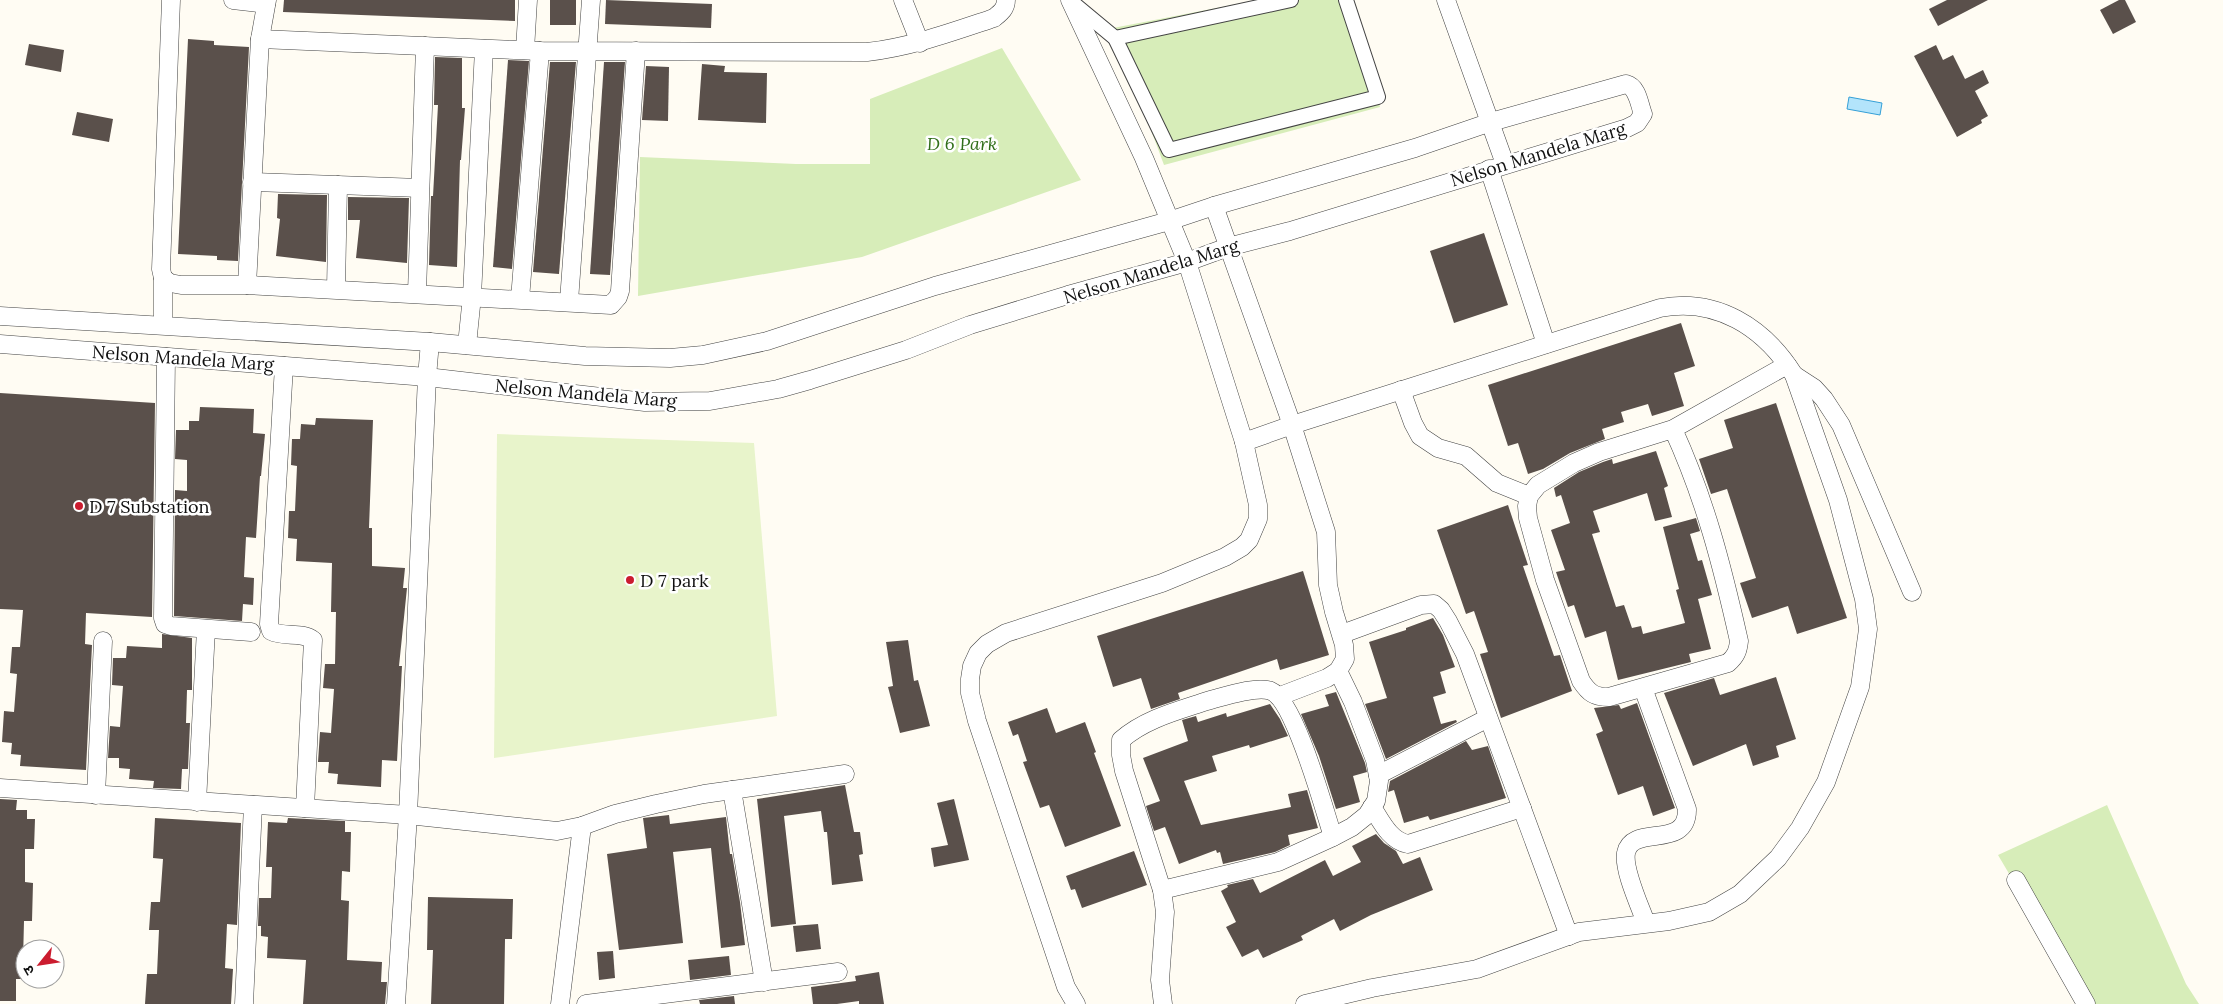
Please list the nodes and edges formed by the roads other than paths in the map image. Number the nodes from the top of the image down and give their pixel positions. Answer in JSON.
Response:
{"nodes":[{"id":1,"x":171,"y":0,"type":"edge"},
{"id":2,"x":233,"y":0,"type":"edge"},
{"id":3,"x":528,"y":0,"type":"edge"},
{"id":4,"x":592,"y":0,"type":"edge"},
{"id":5,"x":903,"y":0,"type":"edge"},
{"id":6,"x":1006,"y":0,"type":"edge"},
{"id":7,"x":1072,"y":0,"type":"edge"},
{"id":8,"x":1291,"y":0,"type":"edge"},
{"id":9,"x":1346,"y":0,"type":"edge"},
{"id":10,"x":1446,"y":0,"type":"edge"},
{"id":11,"x":266,"y":2,"type":"edge"},
{"id":12,"x":1115,"y":38,"type":"junction"},
{"id":13,"x":260,"y":39,"type":"junction"},
{"id":14,"x":920,"y":43,"type":"junction"},
{"id":15,"x":425,"y":46,"type":"junction"},
{"id":16,"x":484,"y":49,"type":"junction"},
{"id":17,"x":533,"y":50,"type":"junction"},
{"id":18,"x":589,"y":51,"type":"junction"},
{"id":19,"x":636,"y":52,"type":"junction"},
{"id":20,"x":1491,"y":122,"type":"junction"},
{"id":21,"x":1497,"y":167,"type":"junction"},
{"id":22,"x":252,"y":182,"type":"junction"},
{"id":23,"x":338,"y":185,"type":"junction"},
{"id":24,"x":420,"y":188,"type":"junction"},
{"id":25,"x":1214,"y":206,"type":"junction"},
{"id":26,"x":1169,"y":221,"type":"junction"},
{"id":27,"x":1228,"y":247,"type":"junction"},
{"id":28,"x":1187,"y":262,"type":"junction"},
{"id":29,"x":163,"y":278,"type":"junction"},
{"id":30,"x":247,"y":284,"type":"junction"},
{"id":31,"x":336,"y":289,"type":"junction"},
{"id":32,"x":417,"y":293,"type":"junction"},
{"id":33,"x":472,"y":296,"type":"junction"},
{"id":34,"x":520,"y":299,"type":"junction"},
{"id":35,"x":569,"y":302,"type":"junction"},
{"id":36,"x":0,"y":316,"type":"edge"},
{"id":37,"x":163,"y":325,"type":"junction"},
{"id":38,"x":430,"y":342,"type":"junction"},
{"id":39,"x":0,"y":344,"type":"edge"},
{"id":40,"x":1546,"y":344,"type":"junction"},
{"id":41,"x":467,"y":345,"type":"junction"},
{"id":42,"x":166,"y":357,"type":"junction"},
{"id":43,"x":284,"y":366,"type":"junction"},
{"id":44,"x":1790,"y":370,"type":"junction"},
{"id":45,"x":427,"y":377,"type":"junction"},
{"id":46,"x":1401,"y":390,"type":"junction"},
{"id":47,"x":1292,"y":425,"type":"junction"},
{"id":48,"x":1673,"y":429,"type":"junction"},
{"id":49,"x":1244,"y":442,"type":"junction"},
{"id":50,"x":1529,"y":496,"type":"junction"},
{"id":51,"x":1912,"y":592,"type":"dead end"},
{"id":52,"x":206,"y":630,"type":"junction"},
{"id":53,"x":251,"y":632,"type":"dead end"},
{"id":54,"x":1342,"y":634,"type":"junction"},
{"id":55,"x":103,"y":641,"type":"dead end"},
{"id":56,"x":1338,"y":671,"type":"junction"},
{"id":57,"x":1644,"y":688,"type":"junction"},
{"id":58,"x":1280,"y":696,"type":"junction"},
{"id":59,"x":1488,"y":718,"type":"junction"},
{"id":60,"x":845,"y":774,"type":"dead end"},
{"id":61,"x":1378,"y":775,"type":"junction"},
{"id":62,"x":0,"y":788,"type":"edge"},
{"id":63,"x":732,"y":790,"type":"junction"},
{"id":64,"x":96,"y":794,"type":"junction"},
{"id":65,"x":197,"y":802,"type":"junction"},
{"id":66,"x":252,"y":805,"type":"junction"},
{"id":67,"x":1372,"y":807,"type":"junction"},
{"id":68,"x":305,"y":808,"type":"junction"},
{"id":69,"x":1522,"y":808,"type":"junction"},
{"id":70,"x":408,"y":815,"type":"junction"},
{"id":71,"x":582,"y":826,"type":"junction"},
{"id":72,"x":1332,"y":837,"type":"junction"},
{"id":73,"x":2016,"y":880,"type":"dead end"},
{"id":74,"x":1162,"y":890,"type":"junction"},
{"id":75,"x":1646,"y":923,"type":"junction"},
{"id":76,"x":1568,"y":936,"type":"junction"},
{"id":77,"x":838,"y":972,"type":"dead end"},
{"id":78,"x":764,"y":982,"type":"junction"},
{"id":79,"x":244,"y":1004,"type":"edge"},
{"id":80,"x":396,"y":1004,"type":"edge"},
{"id":81,"x":560,"y":1004,"type":"edge"},
{"id":82,"x":586,"y":1004,"type":"edge"},
{"id":83,"x":1076,"y":1004,"type":"edge"},
{"id":84,"x":1163,"y":1004,"type":"edge"},
{"id":85,"x":1305,"y":1004,"type":"edge"},
{"id":86,"x":2086,"y":1004,"type":"edge"}],
"edges":[{"from":1,"to":29,"type":"street"},
{"from":2,"to":11,"type":"street"},
{"from":3,"to":17,"type":"street"},
{"from":4,"to":18,"type":"street"},
{"from":5,"to":14,"type":"street"},
{"from":6,"to":14,"type":"street"},
{"from":7,"to":12,"type":"street"},
{"from":7,"to":26,"type":"street"},
{"from":8,"to":12,"type":"street"},
{"from":9,"to":12,"type":"street"},
{"from":10,"to":20,"type":"street"},
{"from":11,"to":13,"type":"street"},
{"from":13,"to":15,"type":"street"},
{"from":13,"to":22,"type":"street"},
{"from":14,"to":19,"type":"street"},
{"from":15,"to":16,"type":"street"},
{"from":15,"to":24,"type":"street"},
{"from":16,"to":17,"type":"street"},
{"from":16,"to":33,"type":"street"},
{"from":17,"to":18,"type":"street"},
{"from":17,"to":34,"type":"street"},
{"from":18,"to":19,"type":"street"},
{"from":18,"to":35,"type":"street"},
{"from":19,"to":35,"type":"street"},
{"from":20,"to":21,"type":"street"},
{"from":20,"to":21,"type":"street","name":"Nelson Mandela Marg"},
{"from":20,"to":25,"type":"street","name":"Nelson Mandela Marg"},
{"from":21,"to":27,"type":"street","name":"Nelson Mandela Marg"},
{"from":21,"to":40,"type":"street"},
{"from":22,"to":23,"type":"street"},
{"from":22,"to":30,"type":"street"},
{"from":23,"to":24,"type":"street"},
{"from":23,"to":31,"type":"street"},
{"from":24,"to":32,"type":"street"},
{"from":25,"to":26,"type":"street","name":"Nelson Mandela Marg"},
{"from":25,"to":27,"type":"street"},
{"from":26,"to":28,"type":"street"},
{"from":26,"to":41,"type":"street","name":"Nelson Mandela Marg"},
{"from":27,"to":28,"type":"street","name":"Nelson Mandela Marg"},
{"from":27,"to":47,"type":"street"},
{"from":28,"to":45,"type":"street","name":"Nelson Mandela Marg"},
{"from":28,"to":49,"type":"street"},
{"from":29,"to":30,"type":"street"},
{"from":29,"to":37,"type":"street"},
{"from":30,"to":31,"type":"street"},
{"from":31,"to":32,"type":"street"},
{"from":32,"to":33,"type":"street"},
{"from":33,"to":34,"type":"street"},
{"from":33,"to":41,"type":"street"},
{"from":34,"to":35,"type":"street"},
{"from":36,"to":37,"type":"street","name":"Nelson Mandela Marg"},
{"from":37,"to":38,"type":"street","name":"Nelson Mandela Marg"},
{"from":38,"to":41,"type":"street","name":"Nelson Mandela Marg"},
{"from":38,"to":45,"type":"street"},
{"from":39,"to":42,"type":"street","name":"Nelson Mandela Marg"},
{"from":40,"to":44,"type":"street"},
{"from":40,"to":46,"type":"street"},
{"from":42,"to":43,"type":"street","name":"Nelson Mandela Marg"},
{"from":42,"to":52,"type":"street"},
{"from":43,"to":45,"type":"street","name":"Nelson Mandela Marg"},
{"from":43,"to":68,"type":"street"},
{"from":44,"to":48,"type":"street"},
{"from":44,"to":51,"type":"street"},
{"from":44,"to":75,"type":"street"},
{"from":45,"to":70,"type":"street"},
{"from":46,"to":47,"type":"street"},
{"from":46,"to":50,"type":"street"},
{"from":47,"to":49,"type":"street"},
{"from":47,"to":54,"type":"street"},
{"from":48,"to":50,"type":"street"},
{"from":48,"to":57,"type":"street"},
{"from":49,"to":83,"type":"street"},
{"from":50,"to":57,"type":"street"},
{"from":52,"to":53,"type":"street"},
{"from":52,"to":65,"type":"street"},
{"from":54,"to":56,"type":"street"},
{"from":54,"to":59,"type":"street"},
{"from":55,"to":64,"type":"street"},
{"from":56,"to":58,"type":"street"},
{"from":56,"to":61,"type":"street"},
{"from":57,"to":75,"type":"street"},
{"from":58,"to":72,"type":"street"},
{"from":58,"to":74,"type":"street"},
{"from":59,"to":61,"type":"street"},
{"from":59,"to":69,"type":"street"},
{"from":60,"to":63,"type":"street"},
{"from":61,"to":67,"type":"street"},
{"from":62,"to":64,"type":"street"},
{"from":63,"to":71,"type":"street"},
{"from":63,"to":78,"type":"street"},
{"from":64,"to":65,"type":"street"},
{"from":65,"to":66,"type":"street"},
{"from":66,"to":68,"type":"street"},
{"from":66,"to":79,"type":"street"},
{"from":67,"to":69,"type":"street"},
{"from":67,"to":72,"type":"street"},
{"from":68,"to":70,"type":"street"},
{"from":69,"to":76,"type":"street"},
{"from":70,"to":71,"type":"street"},
{"from":70,"to":80,"type":"street"},
{"from":71,"to":81,"type":"street"},
{"from":72,"to":74,"type":"street"},
{"from":73,"to":86,"type":"street"},
{"from":74,"to":84,"type":"street"},
{"from":75,"to":76,"type":"street"},
{"from":76,"to":85,"type":"street"},
{"from":77,"to":78,"type":"street"},
{"from":78,"to":82,"type":"street"}]}
